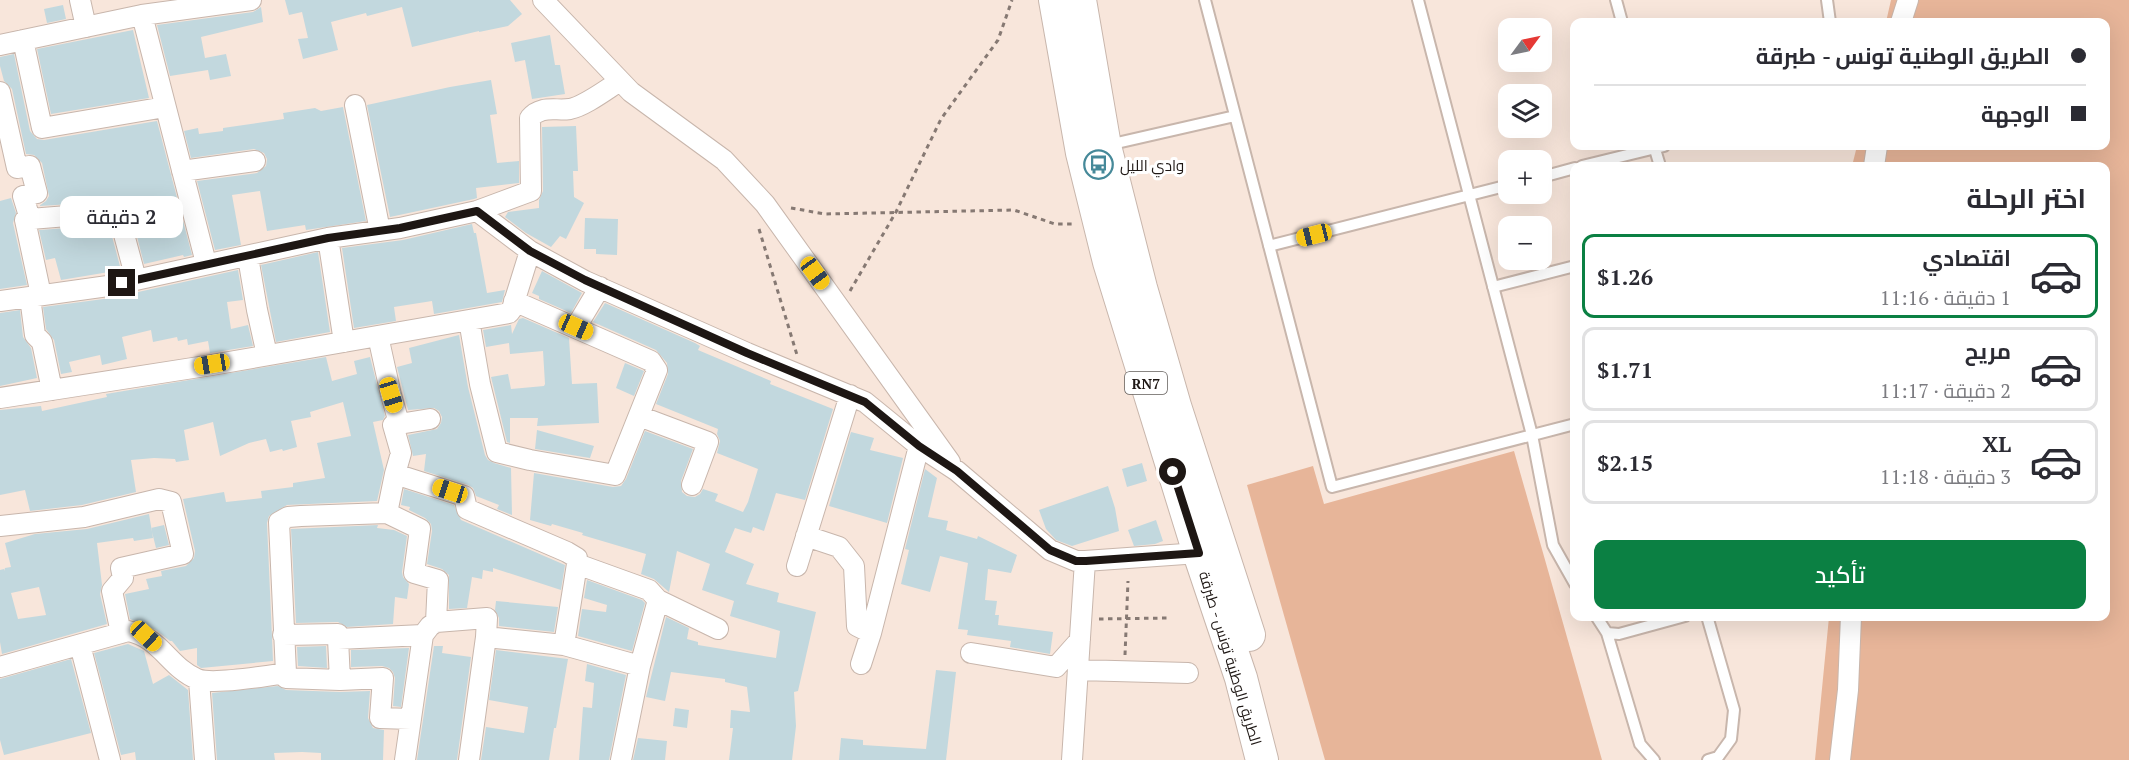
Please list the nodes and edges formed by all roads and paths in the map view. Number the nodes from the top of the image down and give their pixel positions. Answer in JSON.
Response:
{"nodes":[{"id":1,"x":80,"y":0,"type":"edge"},
{"id":2,"x":543,"y":0,"type":"edge"},
{"id":3,"x":1012,"y":0,"type":"edge"},
{"id":4,"x":1055,"y":0,"type":"edge"},
{"id":5,"x":1080,"y":0,"type":"edge"},
{"id":6,"x":1205,"y":0,"type":"edge"},
{"id":7,"x":1418,"y":0,"type":"edge"},
{"id":8,"x":1616,"y":0,"type":"edge"},
{"id":9,"x":1827,"y":0,"type":"edge"},
{"id":10,"x":1908,"y":0,"type":"edge"},
{"id":11,"x":244,"y":1,"type":"edge"},
{"id":12,"x":144,"y":10,"type":"edge"},
{"id":13,"x":1621,"y":18,"type":"edge"},
{"id":14,"x":1829,"y":18,"type":"edge"},
{"id":15,"x":1902,"y":18,"type":"edge"},
{"id":16,"x":86,"y":27,"type":"junction"},
{"id":17,"x":23,"y":39,"type":"junction"},
{"id":18,"x":0,"y":45,"type":"edge"},
{"id":19,"x":620,"y":81,"type":"junction"},
{"id":20,"x":0,"y":92,"type":"edge"},
{"id":21,"x":355,"y":105,"type":"dead end"},
{"id":22,"x":165,"y":106,"type":"junction"},
{"id":23,"x":1235,"y":116,"type":"junction"},
{"id":24,"x":1094,"y":149,"type":"junction"},
{"id":25,"x":1643,"y":150,"type":"edge"},
{"id":26,"x":255,"y":161,"type":"dead end"},
{"id":27,"x":1597,"y":162,"type":"edge"},
{"id":28,"x":1570,"y":169,"type":"edge"},
{"id":29,"x":182,"y":171,"type":"junction"},
{"id":30,"x":1552,"y":174,"type":"edge"},
{"id":31,"x":1498,"y":188,"type":"edge"},
{"id":32,"x":1469,"y":195,"type":"junction"},
{"id":33,"x":765,"y":204,"type":"junction"},
{"id":34,"x":477,"y":211,"type":"junction"},
{"id":35,"x":896,"y":212,"type":"junction"},
{"id":36,"x":30,"y":219,"type":"junction"},
{"id":37,"x":1100,"y":226,"type":"junction"},
{"id":38,"x":380,"y":231,"type":"junction"},
{"id":39,"x":328,"y":238,"type":"junction"},
{"id":40,"x":1269,"y":246,"type":"junction"},
{"id":41,"x":530,"y":251,"type":"junction"},
{"id":42,"x":249,"y":257,"type":"junction"},
{"id":43,"x":206,"y":263,"type":"junction"},
{"id":44,"x":1570,"y":267,"type":"edge"},
{"id":45,"x":136,"y":279,"type":"junction"},
{"id":46,"x":600,"y":287,"type":"junction"},
{"id":47,"x":1493,"y":287,"type":"junction"},
{"id":48,"x":35,"y":296,"type":"junction"},
{"id":49,"x":0,"y":301,"type":"edge"},
{"id":50,"x":514,"y":301,"type":"junction"},
{"id":51,"x":840,"y":308,"type":"junction"},
{"id":52,"x":469,"y":320,"type":"junction"},
{"id":53,"x":576,"y":327,"type":"junction"},
{"id":54,"x":378,"y":336,"type":"junction"},
{"id":55,"x":344,"y":342,"type":"junction"},
{"id":56,"x":267,"y":355,"type":"junction"},
{"id":57,"x":803,"y":377,"type":"junction"},
{"id":58,"x":52,"y":390,"type":"junction"},
{"id":59,"x":849,"y":395,"type":"junction"},
{"id":60,"x":0,"y":398,"type":"edge"},
{"id":61,"x":639,"y":416,"type":"junction"},
{"id":62,"x":429,"y":419,"type":"dead end"},
{"id":63,"x":399,"y":423,"type":"junction"},
{"id":64,"x":1570,"y":425,"type":"edge"},
{"id":65,"x":1532,"y":435,"type":"junction"},
{"id":66,"x":919,"y":446,"type":"junction"},
{"id":67,"x":957,"y":471,"type":"junction"},
{"id":68,"x":395,"y":474,"type":"junction"},
{"id":69,"x":692,"y":485,"type":"dead end"},
{"id":70,"x":387,"y":513,"type":"junction"},
{"id":71,"x":0,"y":526,"type":"edge"},
{"id":72,"x":806,"y":536,"type":"junction"},
{"id":73,"x":1199,"y":553,"type":"junction"},
{"id":74,"x":1086,"y":561,"type":"junction"},
{"id":75,"x":578,"y":564,"type":"junction"},
{"id":76,"x":797,"y":566,"type":"dead end"},
{"id":77,"x":1570,"y":575,"type":"edge"},
{"id":78,"x":1128,"y":581,"type":"dead end"},
{"id":79,"x":658,"y":600,"type":"junction"},
{"id":80,"x":1170,"y":618,"type":"dead end"},
{"id":81,"x":1128,"y":619,"type":"junction"},
{"id":82,"x":1599,"y":621,"type":"edge"},
{"id":83,"x":1667,"y":621,"type":"edge"},
{"id":84,"x":1708,"y":621,"type":"edge"},
{"id":85,"x":1851,"y":621,"type":"edge"},
{"id":86,"x":429,"y":628,"type":"junction"},
{"id":87,"x":718,"y":628,"type":"dead end"},
{"id":88,"x":1081,"y":630,"type":"junction"},
{"id":89,"x":121,"y":633,"type":"junction"},
{"id":90,"x":871,"y":633,"type":"junction"},
{"id":91,"x":1607,"y":633,"type":"junction"},
{"id":92,"x":283,"y":635,"type":"junction"},
{"id":93,"x":486,"y":637,"type":"junction"},
{"id":94,"x":338,"y":639,"type":"junction"},
{"id":95,"x":80,"y":645,"type":"junction"},
{"id":96,"x":564,"y":645,"type":"junction"},
{"id":97,"x":971,"y":652,"type":"dead end"},
{"id":98,"x":1124,"y":662,"type":"dead end"},
{"id":99,"x":861,"y":664,"type":"dead end"},
{"id":100,"x":640,"y":666,"type":"junction"},
{"id":101,"x":0,"y":667,"type":"edge"},
{"id":102,"x":1078,"y":670,"type":"junction"},
{"id":103,"x":286,"y":673,"type":"junction"},
{"id":104,"x":1188,"y":673,"type":"dead end"},
{"id":105,"x":199,"y":680,"type":"junction"},
{"id":106,"x":340,"y":680,"type":"junction"},
{"id":107,"x":411,"y":719,"type":"junction"},
{"id":108,"x":110,"y":760,"type":"edge"},
{"id":109,"x":206,"y":760,"type":"edge"},
{"id":110,"x":405,"y":760,"type":"edge"},
{"id":111,"x":469,"y":760,"type":"edge"},
{"id":112,"x":621,"y":760,"type":"edge"},
{"id":113,"x":1072,"y":760,"type":"edge"},
{"id":114,"x":1262,"y":760,"type":"edge"},
{"id":115,"x":1284,"y":760,"type":"edge"},
{"id":116,"x":1654,"y":760,"type":"edge"},
{"id":117,"x":1708,"y":760,"type":"edge"},
{"id":118,"x":1840,"y":760,"type":"edge"}],
"edges":[{"from":1,"to":16,"type":"street"},
{"from":2,"to":19,"type":"street"},
{"from":3,"to":35,"type":"path"},
{"from":4,"to":24,"type":"main road","name":"الطريق الوطنية تونس - طبرقة","number":"RN7"},
{"from":5,"to":24,"type":"main road","name":"الطريق الوطنية تونس - طبرقة","number":"RN7"},
{"from":6,"to":23,"type":"lane"},
{"from":7,"to":32,"type":"lane"},
{"from":8,"to":13,"type":"lane"},
{"from":9,"to":14,"type":"lane"},
{"from":10,"to":15,"type":"street"},
{"from":11,"to":12,"type":"street"},
{"from":12,"to":16,"type":"street"},
{"from":12,"to":22,"type":"street"},
{"from":16,"to":17,"type":"street"},
{"from":17,"to":18,"type":"street"},
{"from":17,"to":22,"type":"street"},
{"from":19,"to":33,"type":"street"},
{"from":19,"to":34,"type":"street"},
{"from":20,"to":36,"type":"street"},
{"from":21,"to":38,"type":"street"},
{"from":22,"to":29,"type":"street"},
{"from":23,"to":24,"type":"lane"},
{"from":23,"to":40,"type":"lane"},
{"from":24,"to":37,"type":"main road","name":"الطريق الوطنية تونس - طبرقة","number":"RN7"},
{"from":24,"to":115,"type":"main road","name":"الطريق الوطنية تونس - طبرقة","number":"RN7"},
{"from":25,"to":27,"type":"lane"},
{"from":26,"to":29,"type":"street"},
{"from":28,"to":30,"type":"lane"},
{"from":29,"to":43,"type":"street"},
{"from":31,"to":32,"type":"lane"},
{"from":32,"to":40,"type":"lane"},
{"from":32,"to":47,"type":"lane"},
{"from":33,"to":35,"type":"path"},
{"from":33,"to":51,"type":"street"},
{"from":33,"to":57,"type":"path"},
{"from":34,"to":38,"type":"street"},
{"from":34,"to":41,"type":"street"},
{"from":35,"to":37,"type":"path"},
{"from":35,"to":51,"type":"path"},
{"from":36,"to":45,"type":"street"},
{"from":36,"to":48,"type":"street"},
{"from":37,"to":73,"type":"main road","name":"الطريق الوطنية تونس - طبرقة","number":"RN7"},
{"from":38,"to":39,"type":"street"},
{"from":39,"to":42,"type":"street"},
{"from":39,"to":55,"type":"street"},
{"from":40,"to":65,"type":"lane"},
{"from":41,"to":46,"type":"street"},
{"from":41,"to":50,"type":"street"},
{"from":42,"to":43,"type":"street"},
{"from":42,"to":56,"type":"street"},
{"from":43,"to":45,"type":"street"},
{"from":44,"to":47,"type":"lane"},
{"from":45,"to":48,"type":"street"},
{"from":46,"to":53,"type":"street"},
{"from":46,"to":57,"type":"street"},
{"from":47,"to":65,"type":"lane"},
{"from":48,"to":49,"type":"street"},
{"from":48,"to":58,"type":"street"},
{"from":50,"to":52,"type":"street"},
{"from":50,"to":53,"type":"street"},
{"from":51,"to":67,"type":"street"},
{"from":52,"to":54,"type":"street"},
{"from":52,"to":61,"type":"street"},
{"from":53,"to":61,"type":"street"},
{"from":54,"to":55,"type":"street"},
{"from":54,"to":63,"type":"street"},
{"from":55,"to":56,"type":"street"},
{"from":56,"to":58,"type":"street"},
{"from":57,"to":59,"type":"street"},
{"from":58,"to":60,"type":"street"},
{"from":59,"to":66,"type":"street"},
{"from":59,"to":72,"type":"street"},
{"from":61,"to":69,"type":"street"},
{"from":62,"to":63,"type":"street"},
{"from":63,"to":68,"type":"street"},
{"from":64,"to":65,"type":"lane"},
{"from":65,"to":77,"type":"lane"},
{"from":66,"to":67,"type":"street"},
{"from":66,"to":90,"type":"street"},
{"from":67,"to":74,"type":"street"},
{"from":68,"to":70,"type":"street"},
{"from":68,"to":75,"type":"street"},
{"from":70,"to":86,"type":"street"},
{"from":70,"to":92,"type":"street"},
{"from":71,"to":89,"type":"street"},
{"from":72,"to":76,"type":"street"},
{"from":72,"to":90,"type":"street"},
{"from":73,"to":74,"type":"street"},
{"from":73,"to":114,"type":"main road","name":"الطريق الوطنية تونس - طبرقة","number":"RN7"},
{"from":74,"to":88,"type":"street"},
{"from":75,"to":79,"type":"street"},
{"from":75,"to":96,"type":"street"},
{"from":78,"to":81,"type":"path"},
{"from":79,"to":87,"type":"street"},
{"from":79,"to":100,"type":"street"},
{"from":80,"to":81,"type":"path"},
{"from":81,"to":88,"type":"path"},
{"from":81,"to":98,"type":"path"},
{"from":82,"to":91,"type":"lane"},
{"from":83,"to":91,"type":"lane"},
{"from":84,"to":117,"type":"lane"},
{"from":85,"to":118,"type":"street"},
{"from":86,"to":93,"type":"street"},
{"from":86,"to":94,"type":"street"},
{"from":86,"to":107,"type":"street"},
{"from":88,"to":97,"type":"street"},
{"from":88,"to":102,"type":"street"},
{"from":89,"to":95,"type":"street"},
{"from":89,"to":105,"type":"street"},
{"from":90,"to":99,"type":"street"},
{"from":91,"to":116,"type":"lane"},
{"from":92,"to":94,"type":"street"},
{"from":92,"to":103,"type":"street"},
{"from":93,"to":96,"type":"street"},
{"from":93,"to":111,"type":"street"},
{"from":94,"to":106,"type":"street"},
{"from":95,"to":101,"type":"street"},
{"from":95,"to":108,"type":"street"},
{"from":96,"to":100,"type":"street"},
{"from":100,"to":112,"type":"street"},
{"from":102,"to":104,"type":"street"},
{"from":102,"to":113,"type":"street"},
{"from":103,"to":105,"type":"street"},
{"from":103,"to":106,"type":"street"},
{"from":105,"to":109,"type":"street"},
{"from":106,"to":107,"type":"street"},
{"from":107,"to":110,"type":"street"}]}
